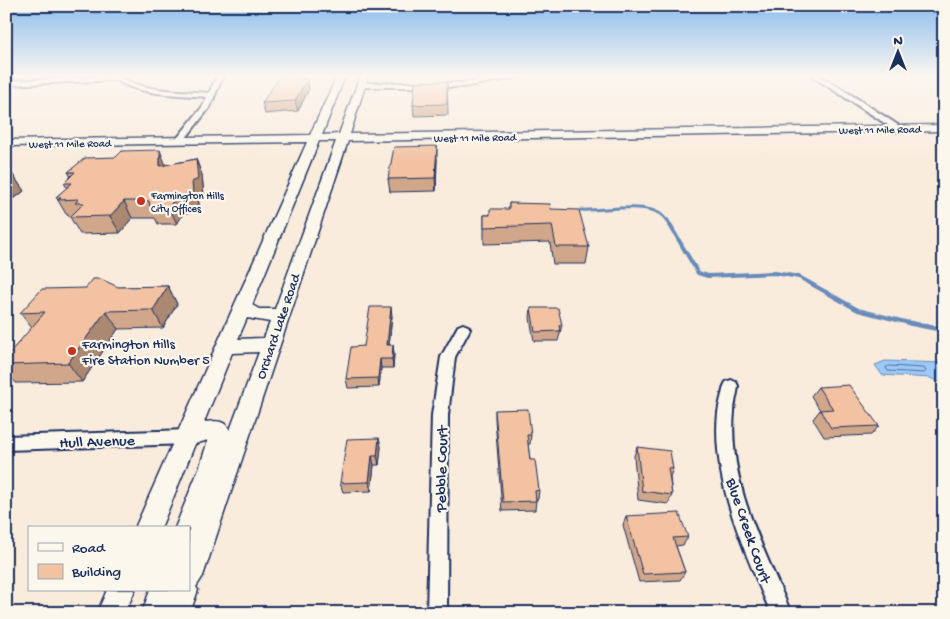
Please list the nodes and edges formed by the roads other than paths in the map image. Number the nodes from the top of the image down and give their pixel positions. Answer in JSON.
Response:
{"nodes":[{"id":1,"x":206,"y":105,"type":"edge"},
{"id":2,"x":337,"y":105,"type":"edge"},
{"id":3,"x":346,"y":105,"type":"edge"},
{"id":4,"x":863,"y":105,"type":"edge"},
{"id":5,"x":335,"y":123,"type":"junction"},
{"id":6,"x":944,"y":128,"type":"edge"},
{"id":7,"x":900,"y":129,"type":"junction"},
{"id":8,"x":313,"y":139,"type":"junction"},
{"id":9,"x":343,"y":139,"type":"junction"},
{"id":10,"x":179,"y":141,"type":"junction"},
{"id":11,"x":6,"y":144,"type":"edge"},
{"id":12,"x":307,"y":156,"type":"junction"},
{"id":13,"x":335,"y":161,"type":"junction"},
{"id":14,"x":243,"y":304,"type":"junction"},
{"id":15,"x":281,"y":315,"type":"junction"},
{"id":16,"x":463,"y":328,"type":"dead end"},
{"id":17,"x":271,"y":345,"type":"junction"},
{"id":18,"x":226,"y":346,"type":"junction"},
{"id":19,"x":731,"y":386,"type":"dead end"},
{"id":20,"x":188,"y":437,"type":"junction"},
{"id":21,"x":6,"y":443,"type":"edge"},
{"id":22,"x":149,"y":526,"type":"edge"},
{"id":23,"x":189,"y":526,"type":"edge"},
{"id":24,"x":190,"y":573,"type":"edge"},
{"id":25,"x":120,"y":592,"type":"edge"},
{"id":26,"x":163,"y":592,"type":"edge"},
{"id":27,"x":183,"y":592,"type":"edge"},
{"id":28,"x":111,"y":613,"type":"edge"},
{"id":29,"x":156,"y":613,"type":"edge"},
{"id":30,"x":176,"y":613,"type":"edge"},
{"id":31,"x":437,"y":613,"type":"edge"},
{"id":32,"x":781,"y":613,"type":"edge"}],
"edges":[{"from":1,"to":10,"type":"street"},
{"from":2,"to":5,"type":"main road","name":"Orchard Lake Road"},
{"from":3,"to":5,"type":"main road","name":"Orchard Lake Road"},
{"from":4,"to":7,"type":"street"},
{"from":5,"to":8,"type":"main road","name":"Orchard Lake Road"},
{"from":5,"to":9,"type":"main road","name":"Orchard Lake Road"},
{"from":6,"to":7,"type":"main road","name":"West 11 Mile Road"},
{"from":7,"to":9,"type":"main road","name":"West 11 Mile Road"},
{"from":8,"to":9,"type":"main road","name":"West 11 Mile Road"},
{"from":8,"to":10,"type":"main road","name":"West 11 Mile Road"},
{"from":8,"to":12,"type":"main road","name":"Orchard Lake Road"},
{"from":9,"to":13,"type":"main road","name":"Orchard Lake Road"},
{"from":10,"to":11,"type":"main road","name":"West 11 Mile Road"},
{"from":12,"to":13,"type":"main road"},
{"from":12,"to":14,"type":"main road","name":"Orchard Lake Road"},
{"from":13,"to":15,"type":"main road","name":"Orchard Lake Road"},
{"from":14,"to":15,"type":"main road"},
{"from":14,"to":18,"type":"main road","name":"Orchard Lake Road"},
{"from":15,"to":17,"type":"main road","name":"Orchard Lake Road"},
{"from":16,"to":31,"type":"street","name":"Pebble Court"},
{"from":17,"to":18,"type":"main road"},
{"from":17,"to":24,"type":"main road","name":"Orchard Lake Road"},
{"from":18,"to":20,"type":"main road","name":"Orchard Lake Road"},
{"from":19,"to":32,"type":"street","name":"Blue Creek Court"},
{"from":20,"to":21,"type":"street","name":"Hull Avenue"},
{"from":20,"to":22,"type":"main road","name":"Orchard Lake Road"},
{"from":20,"to":23,"type":"main road"},
{"from":25,"to":28,"type":"main road"},
{"from":26,"to":29,"type":"main road"},
{"from":27,"to":30,"type":"main road"}]}
